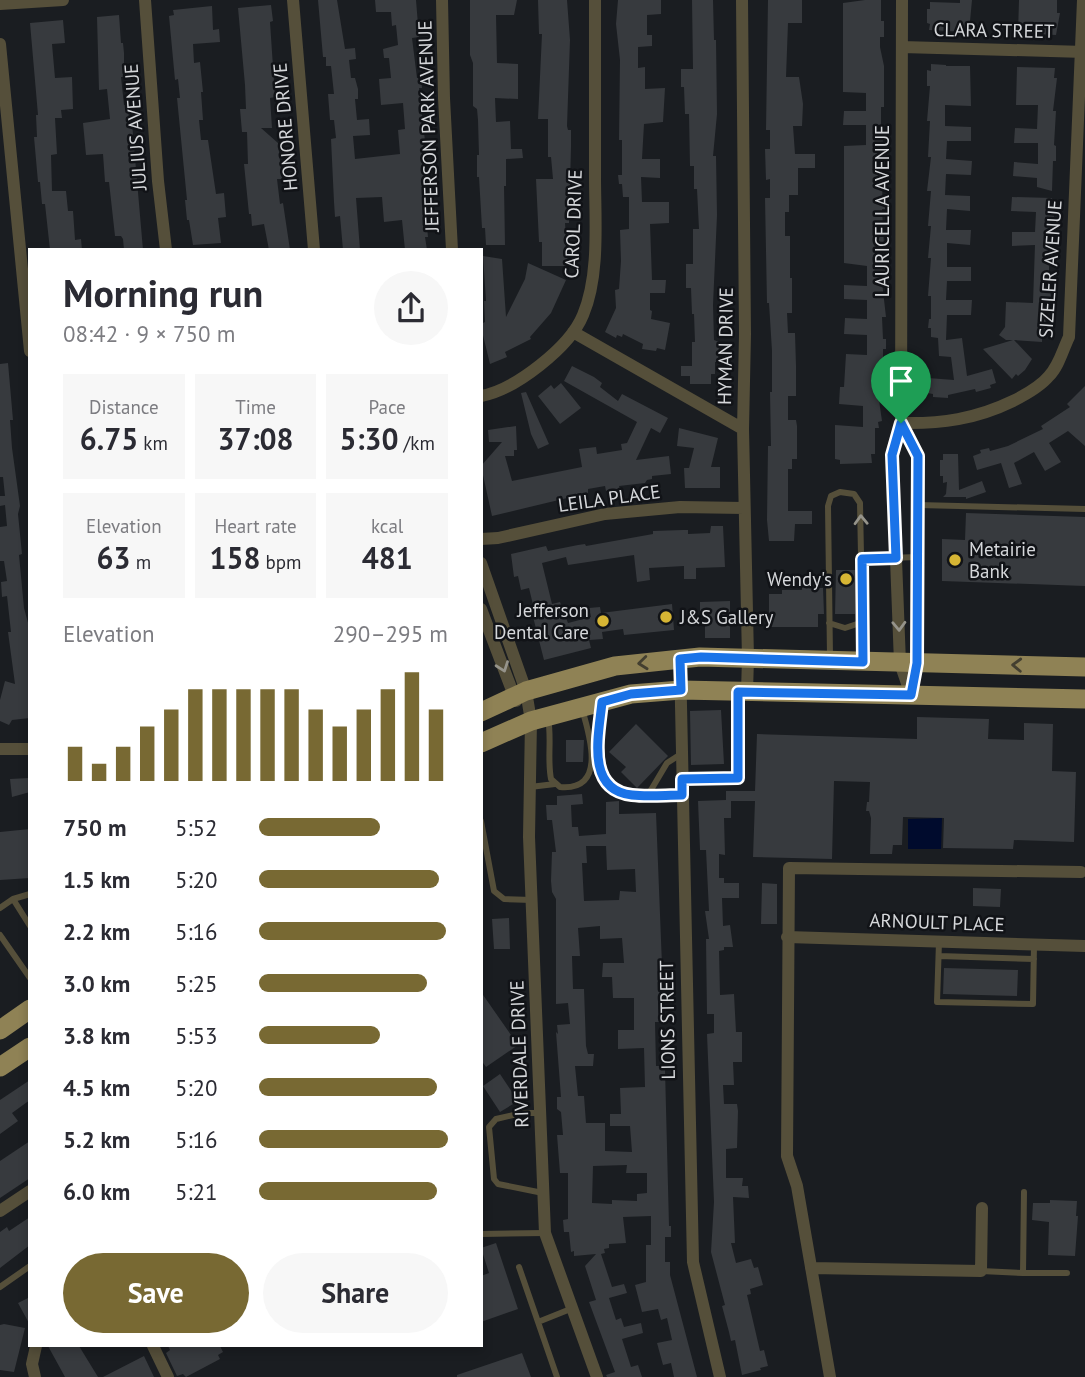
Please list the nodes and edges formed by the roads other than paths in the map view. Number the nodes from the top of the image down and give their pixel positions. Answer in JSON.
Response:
{"nodes":[{"id":1,"x":64,"y":0,"type":"edge"},
{"id":2,"x":145,"y":0,"type":"edge"},
{"id":3,"x":293,"y":0,"type":"edge"},
{"id":4,"x":442,"y":0,"type":"edge"},
{"id":5,"x":595,"y":0,"type":"edge"},
{"id":6,"x":742,"y":0,"type":"edge"},
{"id":7,"x":902,"y":0,"type":"edge"},
{"id":8,"x":1083,"y":0,"type":"edge"},
{"id":9,"x":0,"y":4,"type":"edge"},
{"id":10,"x":0,"y":44,"type":"edge"},
{"id":11,"x":902,"y":47,"type":"junction"},
{"id":12,"x":1083,"y":52,"type":"edge"},
{"id":13,"x":166,"y":248,"type":"edge"},
{"id":14,"x":314,"y":248,"type":"edge"},
{"id":15,"x":452,"y":248,"type":"edge"},
{"id":16,"x":28,"y":331,"type":"edge"},
{"id":17,"x":573,"y":332,"type":"junction"},
{"id":18,"x":483,"y":396,"type":"edge"},
{"id":19,"x":901,"y":423,"type":"junction"},
{"id":20,"x":743,"y":429,"type":"junction"},
{"id":21,"x":918,"y":505,"type":"junction"},
{"id":22,"x":744,"y":508,"type":"junction"},
{"id":23,"x":1085,"y":509,"type":"edge"},
{"id":24,"x":483,"y":538,"type":"edge"},
{"id":25,"x":918,"y":557,"type":"junction"},
{"id":26,"x":896,"y":558,"type":"junction"},
{"id":27,"x":862,"y":559,"type":"junction"},
{"id":28,"x":483,"y":570,"type":"edge"},
{"id":29,"x":483,"y":613,"type":"edge"},
{"id":30,"x":863,"y":622,"type":"junction"},
{"id":31,"x":829,"y":623,"type":"junction"},
{"id":32,"x":748,"y":658,"type":"junction"},
{"id":33,"x":680,"y":659,"type":"junction"},
{"id":34,"x":830,"y":661,"type":"junction"},
{"id":35,"x":863,"y":662,"type":"junction"},
{"id":36,"x":909,"y":663,"type":"junction"},
{"id":37,"x":1085,"y":667,"type":"edge"},
{"id":38,"x":681,"y":690,"type":"junction"},
{"id":39,"x":742,"y":692,"type":"junction"},
{"id":40,"x":520,"y":694,"type":"junction"},
{"id":41,"x":911,"y":695,"type":"junction"},
{"id":42,"x":1085,"y":699,"type":"edge"},
{"id":43,"x":602,"y":702,"type":"junction"},
{"id":44,"x":581,"y":708,"type":"junction"},
{"id":45,"x":483,"y":711,"type":"edge"},
{"id":46,"x":539,"y":719,"type":"junction"},
{"id":47,"x":483,"y":742,"type":"edge"},
{"id":48,"x":0,"y":749,"type":"edge"},
{"id":49,"x":28,"y":749,"type":"edge"},
{"id":50,"x":682,"y":753,"type":"junction"},
{"id":51,"x":682,"y":779,"type":"junction"},
{"id":52,"x":555,"y":784,"type":"junction"},
{"id":53,"x":530,"y":787,"type":"junction"},
{"id":54,"x":648,"y":795,"type":"junction"},
{"id":55,"x":682,"y":795,"type":"junction"},
{"id":56,"x":483,"y":832,"type":"edge"},
{"id":57,"x":1081,"y":872,"type":"dead end"},
{"id":58,"x":28,"y":895,"type":"edge"},
{"id":59,"x":13,"y":899,"type":"junction"},
{"id":60,"x":532,"y":900,"type":"junction"},
{"id":61,"x":0,"y":908,"type":"edge"},
{"id":62,"x":28,"y":923,"type":"edge"},
{"id":63,"x":0,"y":935,"type":"edge"},
{"id":64,"x":788,"y":937,"type":"junction"},
{"id":65,"x":939,"y":942,"type":"junction"},
{"id":66,"x":1034,"y":944,"type":"junction"},
{"id":67,"x":1085,"y":946,"type":"edge"},
{"id":68,"x":939,"y":956,"type":"junction"},
{"id":69,"x":1034,"y":959,"type":"junction"},
{"id":70,"x":28,"y":975,"type":"edge"},
{"id":71,"x":28,"y":1010,"type":"edge"},
{"id":72,"x":0,"y":1030,"type":"edge"},
{"id":73,"x":28,"y":1048,"type":"edge"},
{"id":74,"x":0,"y":1067,"type":"edge"},
{"id":75,"x":539,"y":1113,"type":"junction"},
{"id":76,"x":28,"y":1192,"type":"edge"},
{"id":77,"x":1024,"y":1192,"type":"dead end"},
{"id":78,"x":543,"y":1193,"type":"junction"},
{"id":79,"x":982,"y":1208,"type":"dead end"},
{"id":80,"x":0,"y":1211,"type":"edge"},
{"id":81,"x":545,"y":1233,"type":"junction"},
{"id":82,"x":483,"y":1234,"type":"edge"},
{"id":83,"x":28,"y":1267,"type":"edge"},
{"id":84,"x":519,"y":1267,"type":"dead end"},
{"id":85,"x":811,"y":1268,"type":"junction"},
{"id":86,"x":981,"y":1271,"type":"junction"},
{"id":87,"x":1023,"y":1273,"type":"junction"},
{"id":88,"x":1067,"y":1273,"type":"dead end"},
{"id":89,"x":0,"y":1287,"type":"edge"},
{"id":90,"x":573,"y":1308,"type":"junction"},
{"id":91,"x":538,"y":1322,"type":"junction"},
{"id":92,"x":36,"y":1347,"type":"edge"},
{"id":93,"x":153,"y":1347,"type":"edge"},
{"id":94,"x":35,"y":1377,"type":"edge"},
{"id":95,"x":168,"y":1377,"type":"edge"},
{"id":96,"x":558,"y":1377,"type":"edge"},
{"id":97,"x":597,"y":1377,"type":"edge"},
{"id":98,"x":720,"y":1377,"type":"edge"},
{"id":99,"x":830,"y":1377,"type":"edge"}],
"edges":[{"from":1,"to":9,"type":"street"},
{"from":2,"to":13,"type":"street","name":"JULIUS AVENUE"},
{"from":3,"to":14,"type":"street","name":"HONORE DRIVE"},
{"from":4,"to":15,"type":"street","name":"JEFFERSON PARK AVENUE"},
{"from":5,"to":17,"type":"street","name":"CAROL DRIVE"},
{"from":6,"to":20,"type":"street","name":"HYMAN DRIVE"},
{"from":7,"to":11,"type":"street","name":"LAURICELLA AVENUE"},
{"from":8,"to":12,"type":"street","name":"SIZELER AVENUE"},
{"from":10,"to":16,"type":"street"},
{"from":11,"to":12,"type":"street","name":"CLARA STREET"},
{"from":11,"to":19,"type":"street","name":"LAURICELLA AVENUE"},
{"from":12,"to":19,"type":"street","name":"SIZELER AVENUE"},
{"from":17,"to":18,"type":"street","name":"CAROL DRIVE"},
{"from":17,"to":20,"type":"street"},
{"from":19,"to":21,"type":"street","name":"LAURICELLA AVENUE"},
{"from":19,"to":26,"type":"street","name":"LAURICELLA AVENUE"},
{"from":20,"to":22,"type":"street","name":"HYMAN DRIVE"},
{"from":21,"to":23,"type":"lane"},
{"from":21,"to":25,"type":"street","name":"LAURICELLA AVENUE"},
{"from":22,"to":24,"type":"street","name":"LEILA PLACE"},
{"from":22,"to":32,"type":"street","name":"HYMAN DRIVE"},
{"from":25,"to":26,"type":"lane"},
{"from":25,"to":36,"type":"street","name":"LAURICELLA AVENUE"},
{"from":26,"to":27,"type":"lane"},
{"from":26,"to":36,"type":"street","name":"LAURICELLA AVENUE","one_way":true},
{"from":27,"to":30,"type":"lane"},
{"from":27,"to":31,"type":"lane","one_way":true},
{"from":28,"to":40,"type":"street"},
{"from":29,"to":40,"type":"street","one_way":true},
{"from":30,"to":31,"type":"lane"},
{"from":30,"to":35,"type":"lane"},
{"from":31,"to":34,"type":"lane"},
{"from":32,"to":33,"type":"main road"},
{"from":32,"to":34,"type":"main road"},
{"from":32,"to":39,"type":"street","name":"HYMAN DRIVE"},
{"from":33,"to":38,"type":"street","name":"LIONS STREET"},
{"from":33,"to":40,"type":"main road","one_way":true},
{"from":34,"to":35,"type":"main road"},
{"from":35,"to":36,"type":"main road"},
{"from":37,"to":36,"type":"main road","one_way":true},
{"from":36,"to":41,"type":"street","name":"LAURICELLA AVENUE"},
{"from":38,"to":39,"type":"main road"},
{"from":38,"to":43,"type":"main road"},
{"from":38,"to":50,"type":"street","name":"LIONS STREET"},
{"from":39,"to":41,"type":"main road"},
{"from":39,"to":51,"type":"lane"},
{"from":40,"to":45,"type":"main road"},
{"from":40,"to":46,"type":"street"},
{"from":41,"to":42,"type":"main road"},
{"from":43,"to":44,"type":"main road"},
{"from":43,"to":54,"type":"lane"},
{"from":44,"to":46,"type":"main road"},
{"from":44,"to":52,"type":"lane"},
{"from":46,"to":47,"type":"main road"},
{"from":46,"to":52,"type":"lane"},
{"from":46,"to":53,"type":"street","name":"RIVERDALE DRIVE"},
{"from":48,"to":49,"type":"street"},
{"from":50,"to":51,"type":"street","name":"LIONS STREET"},
{"from":50,"to":54,"type":"lane"},
{"from":51,"to":55,"type":"street","name":"LIONS STREET"},
{"from":52,"to":53,"type":"lane"},
{"from":53,"to":60,"type":"street","name":"RIVERDALE DRIVE"},
{"from":54,"to":55,"type":"lane"},
{"from":55,"to":98,"type":"street","name":"LIONS STREET"},
{"from":56,"to":60,"type":"lane"},
{"from":57,"to":64,"type":"street"},
{"from":58,"to":59,"type":"lane"},
{"from":59,"to":61,"type":"lane"},
{"from":59,"to":62,"type":"lane"},
{"from":60,"to":75,"type":"street","name":"RIVERDALE DRIVE"},
{"from":63,"to":70,"type":"lane"},
{"from":64,"to":65,"type":"street","name":"ARNOULT PLACE"},
{"from":64,"to":85,"type":"street"},
{"from":65,"to":66,"type":"street","name":"ARNOULT PLACE"},
{"from":65,"to":68,"type":"lane"},
{"from":66,"to":67,"type":"street","name":"ARNOULT PLACE"},
{"from":66,"to":69,"type":"lane"},
{"from":68,"to":69,"type":"lane"},
{"from":68,"to":69,"type":"lane"},
{"from":71,"to":72,"type":"main road"},
{"from":73,"to":74,"type":"main road"},
{"from":75,"to":78,"type":"street","name":"RIVERDALE DRIVE"},
{"from":75,"to":78,"type":"lane"},
{"from":76,"to":80,"type":"street"},
{"from":77,"to":87,"type":"lane"},
{"from":78,"to":81,"type":"street","name":"RIVERDALE DRIVE"},
{"from":79,"to":86,"type":"street"},
{"from":81,"to":82,"type":"lane"},
{"from":81,"to":90,"type":"street","name":"RIVERDALE DRIVE"},
{"from":83,"to":89,"type":"lane"},
{"from":84,"to":91,"type":"lane"},
{"from":85,"to":86,"type":"street"},
{"from":85,"to":99,"type":"street"},
{"from":86,"to":87,"type":"lane"},
{"from":87,"to":88,"type":"lane"},
{"from":90,"to":91,"type":"lane"},
{"from":90,"to":97,"type":"street","name":"RIVERDALE DRIVE"},
{"from":91,"to":96,"type":"lane"},
{"from":92,"to":94,"type":"street"},
{"from":93,"to":95,"type":"street"}]}
